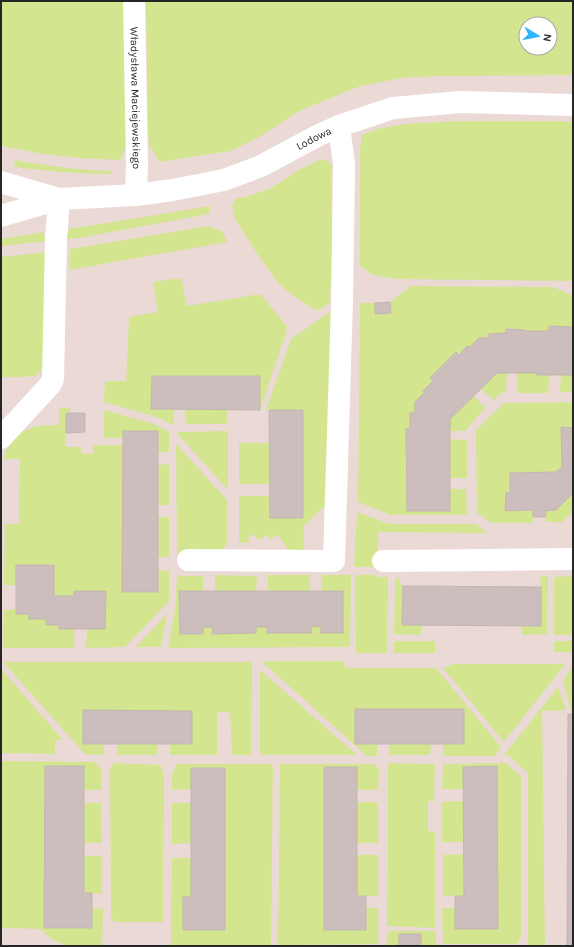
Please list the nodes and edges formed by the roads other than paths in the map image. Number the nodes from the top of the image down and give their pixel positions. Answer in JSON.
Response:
{"nodes":[{"id":1,"x":134,"y":1,"type":"edge"},
{"id":2,"x":573,"y":105,"type":"edge"},
{"id":3,"x":339,"y":126,"type":"junction"},
{"id":4,"x":1,"y":182,"type":"edge"},
{"id":5,"x":136,"y":195,"type":"junction"},
{"id":6,"x":59,"y":199,"type":"junction"},
{"id":7,"x":1,"y":216,"type":"edge"},
{"id":8,"x":1,"y":438,"type":"edge"},
{"id":9,"x":573,"y":559,"type":"edge"},
{"id":10,"x":188,"y":560,"type":"dead end"},
{"id":11,"x":383,"y":561,"type":"dead end"}],
"edges":[{"from":1,"to":5,"type":"street","name":"Władysława Maciejewskiego"},
{"from":2,"to":3,"type":"street","name":"Lodowa"},
{"from":3,"to":5,"type":"street","name":"Lodowa"},
{"from":3,"to":10,"type":"street"},
{"from":4,"to":6,"type":"street","name":"Lodowa"},
{"from":5,"to":6,"type":"street","name":"Lodowa"},
{"from":6,"to":7,"type":"street","name":"Lodowa"},
{"from":6,"to":8,"type":"street"},
{"from":9,"to":11,"type":"street"}]}
